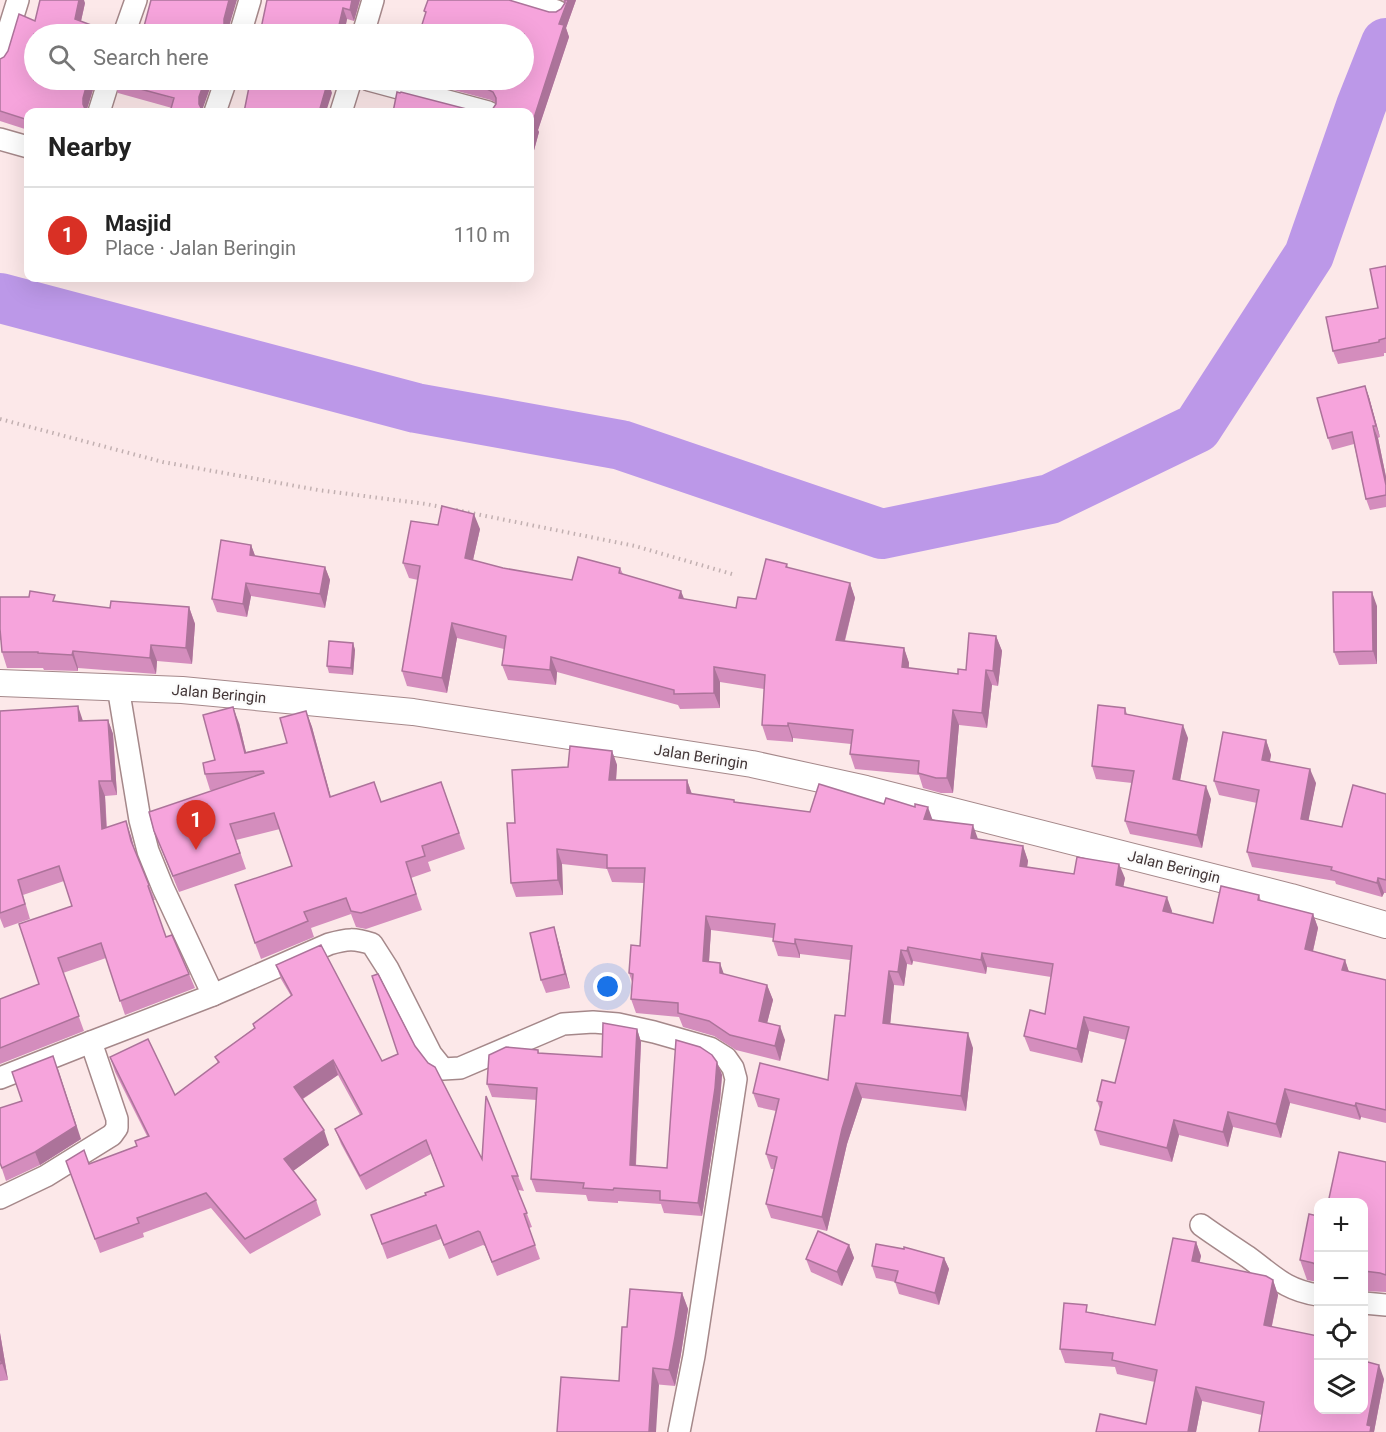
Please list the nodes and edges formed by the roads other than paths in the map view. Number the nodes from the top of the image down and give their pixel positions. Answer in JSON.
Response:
{"nodes":[{"id":1,"x":18,"y":0,"type":"edge"},
{"id":2,"x":136,"y":0,"type":"edge"},
{"id":3,"x":250,"y":0,"type":"edge"},
{"id":4,"x":373,"y":0,"type":"edge"},
{"id":5,"x":518,"y":0,"type":"edge"},
{"id":6,"x":557,"y":11,"type":"edge"},
{"id":7,"x":128,"y":24,"type":"edge"},
{"id":8,"x":243,"y":24,"type":"edge"},
{"id":9,"x":366,"y":24,"type":"edge"},
{"id":10,"x":0,"y":58,"type":"edge"},
{"id":11,"x":106,"y":90,"type":"edge"},
{"id":12,"x":223,"y":90,"type":"edge"},
{"id":13,"x":348,"y":90,"type":"edge"},
{"id":14,"x":406,"y":90,"type":"edge"},
{"id":15,"x":100,"y":108,"type":"edge"},
{"id":16,"x":216,"y":108,"type":"edge"},
{"id":17,"x":343,"y":108,"type":"edge"},
{"id":18,"x":473,"y":108,"type":"edge"},
{"id":19,"x":0,"y":139,"type":"edge"},
{"id":20,"x":24,"y":146,"type":"edge"},
{"id":21,"x":0,"y":683,"type":"edge"},
{"id":22,"x":118,"y":687,"type":"junction"},
{"id":23,"x":1386,"y":925,"type":"edge"},
{"id":24,"x":213,"y":995,"type":"junction"},
{"id":25,"x":92,"y":1042,"type":"junction"},
{"id":26,"x":0,"y":1078,"type":"edge"},
{"id":27,"x":0,"y":1198,"type":"edge"},
{"id":28,"x":1201,"y":1225,"type":"dead end"},
{"id":29,"x":1314,"y":1294,"type":"edge"},
{"id":30,"x":1368,"y":1303,"type":"edge"},
{"id":31,"x":1386,"y":1305,"type":"edge"},
{"id":32,"x":679,"y":1432,"type":"edge"}],
"edges":[{"from":1,"to":10,"type":"street"},
{"from":2,"to":7,"type":"street"},
{"from":3,"to":8,"type":"street"},
{"from":4,"to":9,"type":"street"},
{"from":5,"to":6,"type":"street"},
{"from":11,"to":15,"type":"street"},
{"from":12,"to":16,"type":"street"},
{"from":13,"to":17,"type":"street"},
{"from":14,"to":18,"type":"street"},
{"from":19,"to":20,"type":"street"},
{"from":21,"to":22,"type":"street","name":"Jalan Beringin"},
{"from":22,"to":23,"type":"street","name":"Jalan Beringin"},
{"from":22,"to":24,"type":"street"},
{"from":24,"to":25,"type":"street"},
{"from":24,"to":32,"type":"street"},
{"from":25,"to":26,"type":"street"},
{"from":25,"to":27,"type":"street"},
{"from":28,"to":29,"type":"street"},
{"from":30,"to":31,"type":"street"}]}
